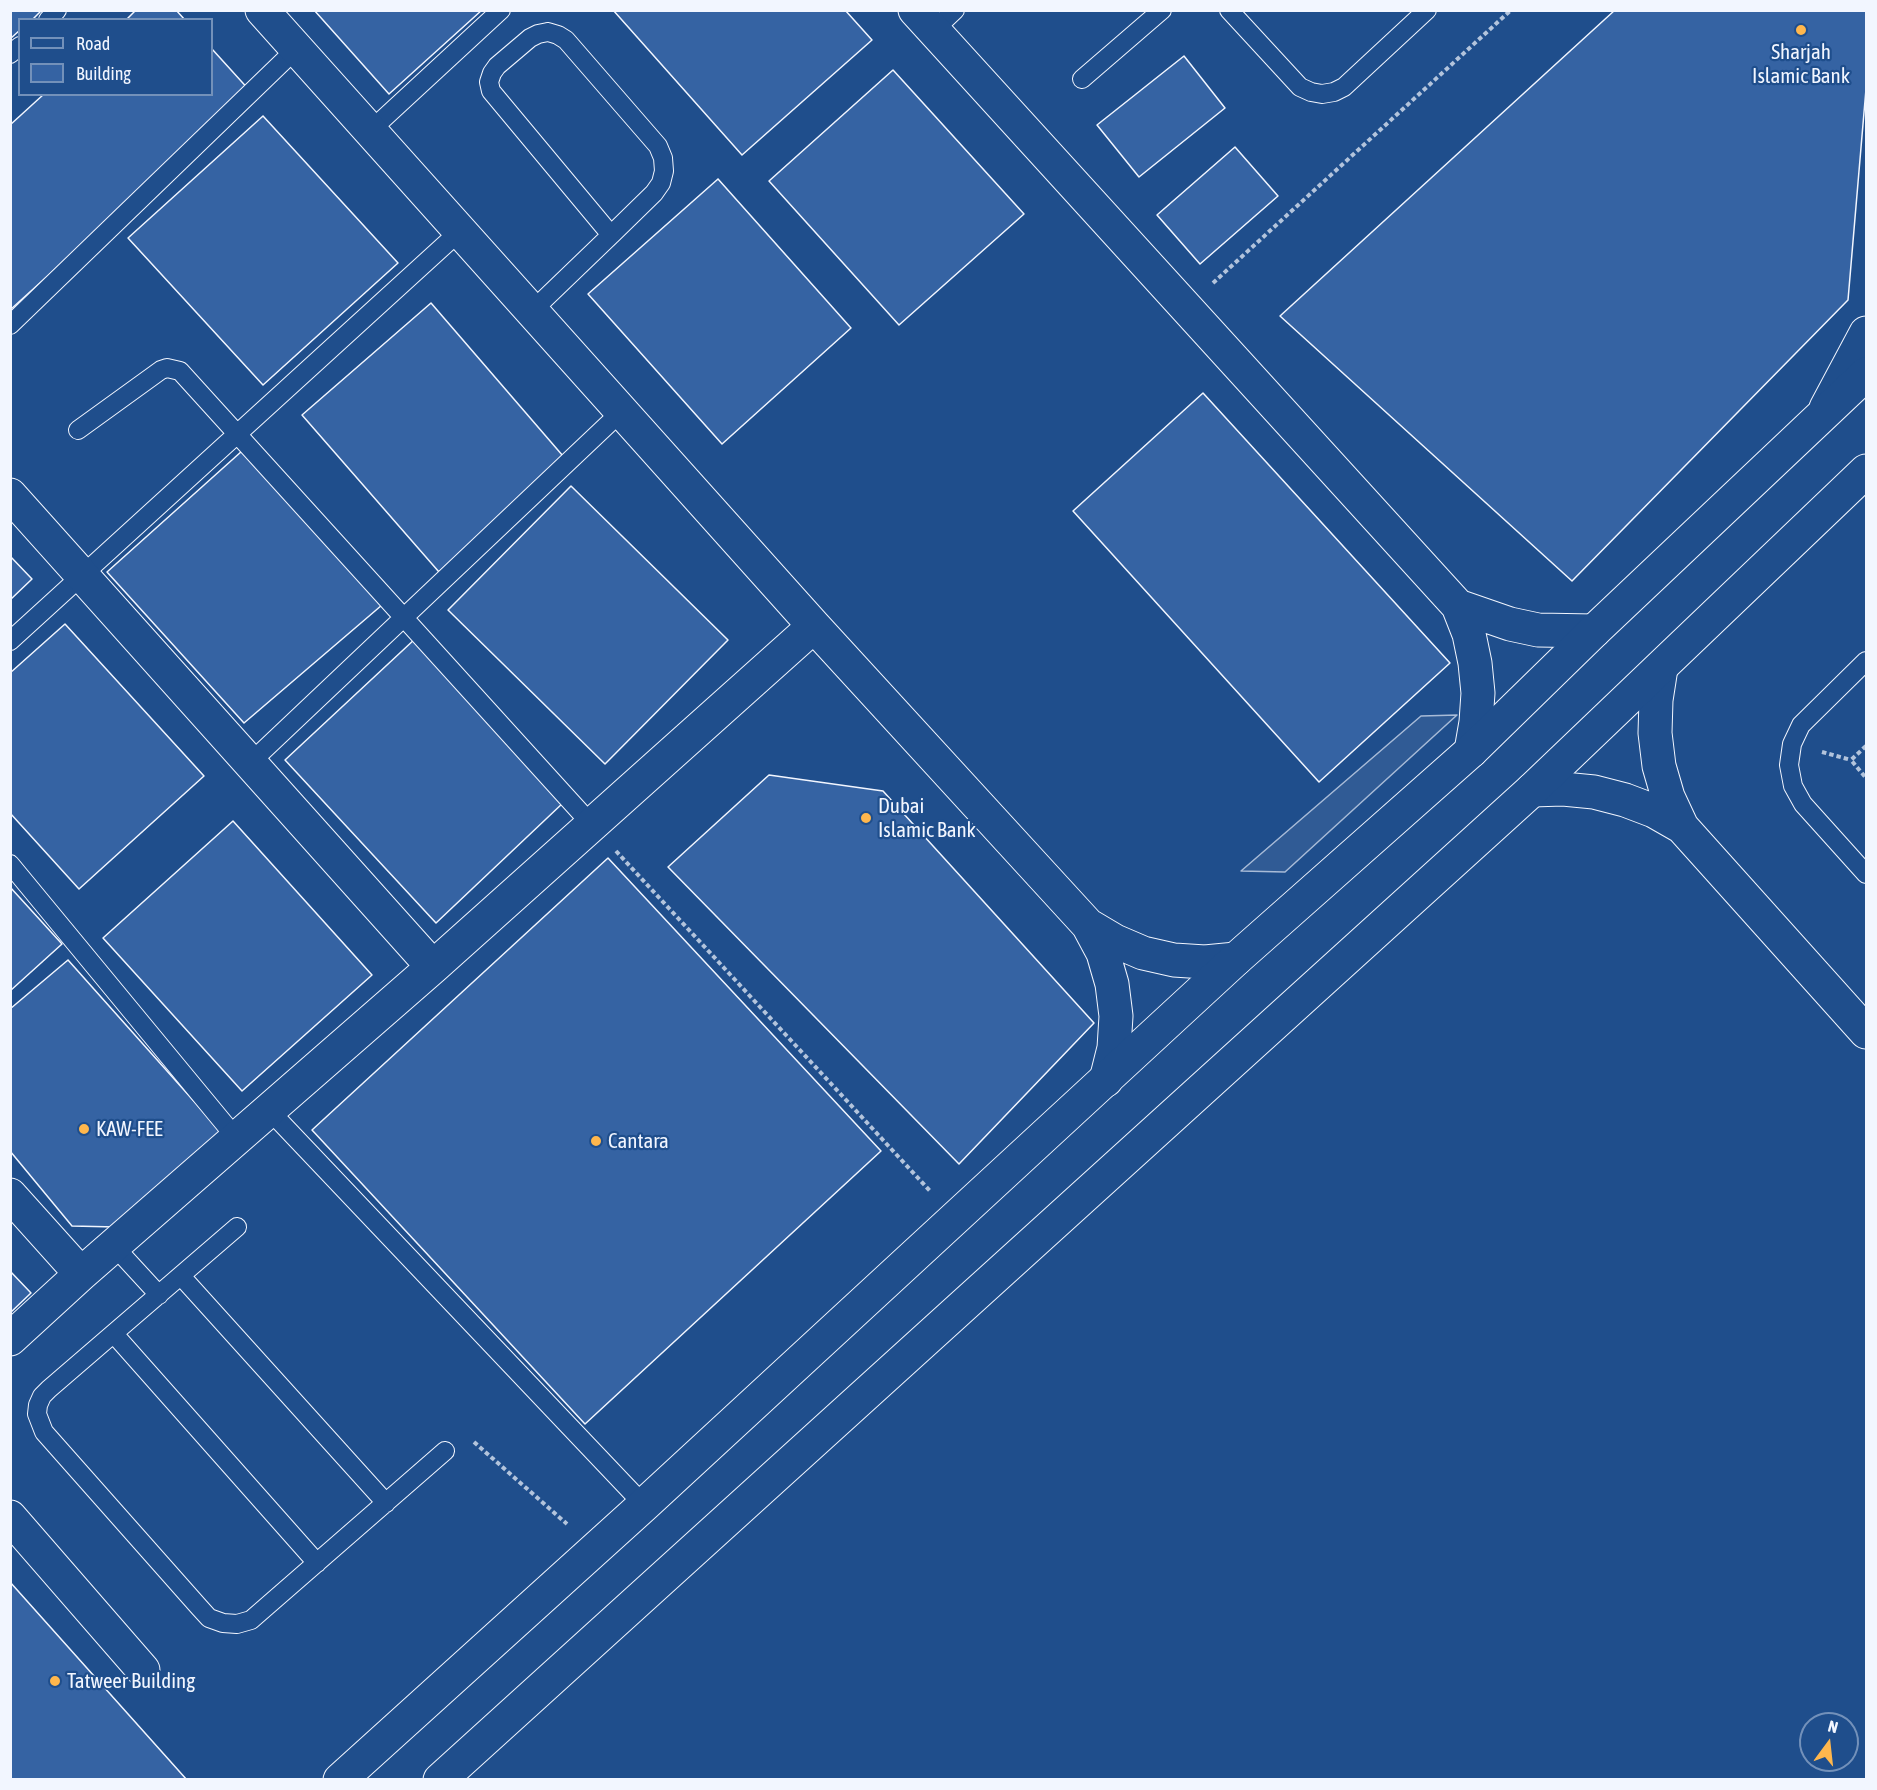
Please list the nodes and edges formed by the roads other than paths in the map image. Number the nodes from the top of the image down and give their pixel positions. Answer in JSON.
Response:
{"nodes":[{"id":1,"x":262,"y":10,"type":"edge"},
{"id":2,"x":501,"y":10,"type":"edge"},
{"id":3,"x":1162,"y":10,"type":"edge"},
{"id":4,"x":1229,"y":10,"type":"edge"},
{"id":5,"x":1426,"y":10,"type":"edge"},
{"id":6,"x":934,"y":17,"type":"edge"},
{"id":7,"x":296,"y":49,"type":"junction"},
{"id":8,"x":1082,"y":79,"type":"dead end"},
{"id":9,"x":370,"y":131,"type":"junction"},
{"id":10,"x":460,"y":231,"type":"junction"},
{"id":11,"x":611,"y":235,"type":"junction"},
{"id":12,"x":532,"y":311,"type":"junction"},
{"id":13,"x":10,"y":325,"type":"edge"},
{"id":14,"x":1866,"y":333,"type":"edge"},
{"id":15,"x":1866,"y":374,"type":"edge"},
{"id":16,"x":622,"y":411,"type":"junction"},
{"id":17,"x":1823,"y":416,"type":"junction"},
{"id":18,"x":78,"y":430,"type":"dead end"},
{"id":19,"x":238,"y":434,"type":"junction"},
{"id":20,"x":1866,"y":471,"type":"edge"},
{"id":21,"x":10,"y":495,"type":"edge"},
{"id":22,"x":82,"y":575,"type":"junction"},
{"id":23,"x":1458,"y":606,"type":"junction"},
{"id":24,"x":404,"y":617,"type":"junction"},
{"id":25,"x":814,"y":626,"type":"junction"},
{"id":26,"x":1594,"y":631,"type":"junction"},
{"id":27,"x":10,"y":641,"type":"edge"},
{"id":28,"x":1866,"y":662,"type":"edge"},
{"id":29,"x":1661,"y":668,"type":"junction"},
{"id":30,"x":1471,"y":752,"type":"junction"},
{"id":31,"x":250,"y":763,"type":"junction"},
{"id":32,"x":1532,"y":790,"type":"junction"},
{"id":33,"x":592,"y":825,"type":"junction"},
{"id":34,"x":1682,"y":827,"type":"junction"},
{"id":35,"x":10,"y":864,"type":"edge"},
{"id":36,"x":1866,"y":874,"type":"edge"},
{"id":37,"x":1088,"y":925,"type":"junction"},
{"id":38,"x":1236,"y":959,"type":"junction"},
{"id":39,"x":433,"y":967,"type":"junction"},
{"id":40,"x":1866,"y":1032,"type":"edge"},
{"id":41,"x":1106,"y":1080,"type":"junction"},
{"id":42,"x":269,"y":1110,"type":"junction"},
{"id":43,"x":237,"y":1139,"type":"junction"},
{"id":44,"x":10,"y":1196,"type":"edge"},
{"id":45,"x":237,"y":1227,"type":"dead end"},
{"id":46,"x":114,"y":1246,"type":"junction"},
{"id":47,"x":81,"y":1274,"type":"junction"},
{"id":48,"x":181,"y":1276,"type":"junction"},
{"id":49,"x":159,"y":1295,"type":"junction"},
{"id":50,"x":114,"y":1334,"type":"junction"},
{"id":51,"x":10,"y":1339,"type":"edge"},
{"id":52,"x":445,"y":1451,"type":"road end"},
{"id":53,"x":386,"y":1503,"type":"junction"},
{"id":54,"x":644,"y":1504,"type":"junction"},
{"id":55,"x":10,"y":1517,"type":"edge"},
{"id":56,"x":317,"y":1563,"type":"junction"},
{"id":57,"x":143,"y":1670,"type":"dead end"},
{"id":58,"x":340,"y":1779,"type":"edge"},
{"id":59,"x":440,"y":1779,"type":"edge"}],
"edges":[{"from":1,"to":7,"type":"street"},
{"from":2,"to":9,"type":"lane"},
{"from":3,"to":8,"type":"lane"},
{"from":4,"to":5,"type":"lane"},
{"from":6,"to":23,"type":"street"},
{"from":7,"to":9,"type":"street"},
{"from":7,"to":13,"type":"lane"},
{"from":9,"to":10,"type":"street"},
{"from":10,"to":12,"type":"street"},
{"from":10,"to":19,"type":"lane"},
{"from":11,"to":11,"type":"lane"},
{"from":11,"to":12,"type":"lane"},
{"from":12,"to":16,"type":"street"},
{"from":14,"to":17,"type":"street"},
{"from":15,"to":17,"type":"street"},
{"from":16,"to":24,"type":"lane"},
{"from":16,"to":25,"type":"street"},
{"from":17,"to":26,"type":"street"},
{"from":18,"to":19,"type":"lane"},
{"from":19,"to":22,"type":"lane"},
{"from":19,"to":24,"type":"lane"},
{"from":20,"to":29,"type":"street"},
{"from":21,"to":22,"type":"street"},
{"from":22,"to":27,"type":"lane"},
{"from":22,"to":31,"type":"street"},
{"from":23,"to":26,"type":"street"},
{"from":23,"to":30,"type":"street"},
{"from":24,"to":31,"type":"lane"},
{"from":24,"to":33,"type":"lane"},
{"from":25,"to":33,"type":"street"},
{"from":25,"to":37,"type":"street"},
{"from":26,"to":30,"type":"street"},
{"from":28,"to":36,"type":"lane"},
{"from":29,"to":32,"type":"street"},
{"from":29,"to":34,"type":"street"},
{"from":30,"to":38,"type":"street"},
{"from":31,"to":39,"type":"street"},
{"from":32,"to":34,"type":"street"},
{"from":32,"to":59,"type":"street"},
{"from":33,"to":39,"type":"street"},
{"from":34,"to":40,"type":"street"},
{"from":35,"to":43,"type":"lane"},
{"from":37,"to":38,"type":"street"},
{"from":37,"to":41,"type":"street"},
{"from":38,"to":41,"type":"street"},
{"from":39,"to":42,"type":"street"},
{"from":41,"to":54,"type":"street"},
{"from":42,"to":43,"type":"street"},
{"from":42,"to":54,"type":"lane"},
{"from":43,"to":46,"type":"street"},
{"from":44,"to":47,"type":"street"},
{"from":45,"to":48,"type":"lane"},
{"from":46,"to":47,"type":"street"},
{"from":46,"to":49,"type":"lane"},
{"from":47,"to":51,"type":"street"},
{"from":48,"to":49,"type":"lane"},
{"from":48,"to":53,"type":"lane"},
{"from":49,"to":50,"type":"lane"},
{"from":50,"to":56,"type":"lane"},
{"from":50,"to":56,"type":"lane"},
{"from":52,"to":53,"type":"lane"},
{"from":53,"to":56,"type":"lane"},
{"from":54,"to":58,"type":"street"},
{"from":55,"to":57,"type":"street"}]}
